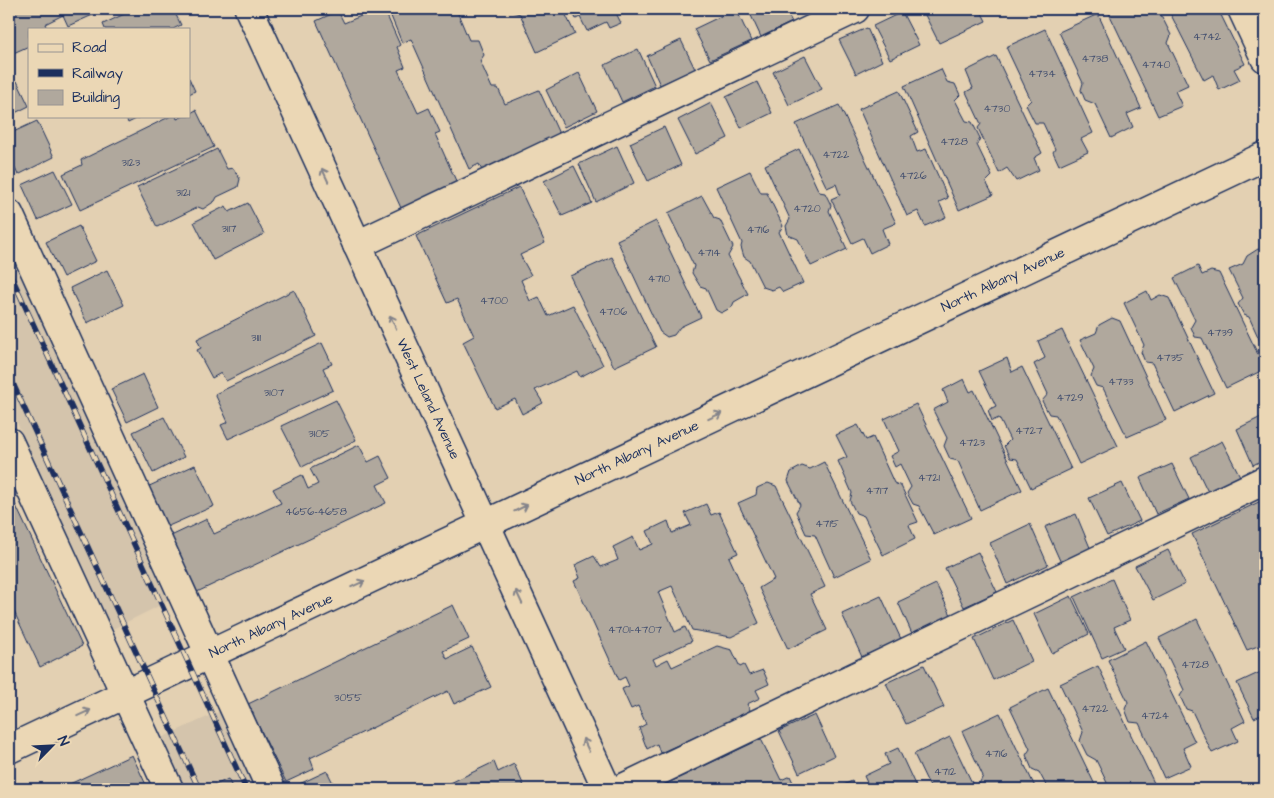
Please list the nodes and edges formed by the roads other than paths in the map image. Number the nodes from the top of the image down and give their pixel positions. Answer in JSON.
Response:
{"nodes":[{"id":1,"x":248,"y":9,"type":"edge"},
{"id":2,"x":856,"y":9,"type":"edge"},
{"id":3,"x":1242,"y":9,"type":"edge"},
{"id":4,"x":1265,"y":58,"type":"edge"},
{"id":5,"x":1265,"y":156,"type":"edge"},
{"id":6,"x":9,"y":214,"type":"edge"},
{"id":7,"x":357,"y":245,"type":"junction"},
{"id":8,"x":9,"y":442,"type":"edge"},
{"id":9,"x":1265,"y":480,"type":"edge"},
{"id":10,"x":485,"y":525,"type":"junction"},
{"id":11,"x":210,"y":654,"type":"junction"},
{"id":12,"x":125,"y":694,"type":"junction"},
{"id":13,"x":9,"y":749,"type":"edge"},
{"id":14,"x":169,"y":789,"type":"edge"},
{"id":15,"x":271,"y":789,"type":"edge"},
{"id":16,"x":607,"y":789,"type":"edge"},
{"id":17,"x":621,"y":789,"type":"edge"}],
"edges":[{"from":7,"to":1,"type":"street","name":"West Leland Avenue","one_way":true},
{"from":2,"to":7,"type":"street"},
{"from":3,"to":4,"type":"street"},
{"from":10,"to":5,"type":"street","name":"North Albany Avenue","one_way":true},
{"from":6,"to":11,"type":"street"},
{"from":10,"to":7,"type":"street","name":"West Leland Avenue","one_way":true},
{"from":8,"to":12,"type":"street"},
{"from":9,"to":17,"type":"street"},
{"from":11,"to":10,"type":"street","name":"North Albany Avenue","one_way":true},
{"from":16,"to":10,"type":"street","name":"West Leland Avenue","one_way":true},
{"from":11,"to":12,"type":"street","name":"North Albany Avenue"},
{"from":11,"to":15,"type":"street"},
{"from":13,"to":12,"type":"street","name":"North Albany Avenue","one_way":true},
{"from":12,"to":14,"type":"street"}]}
